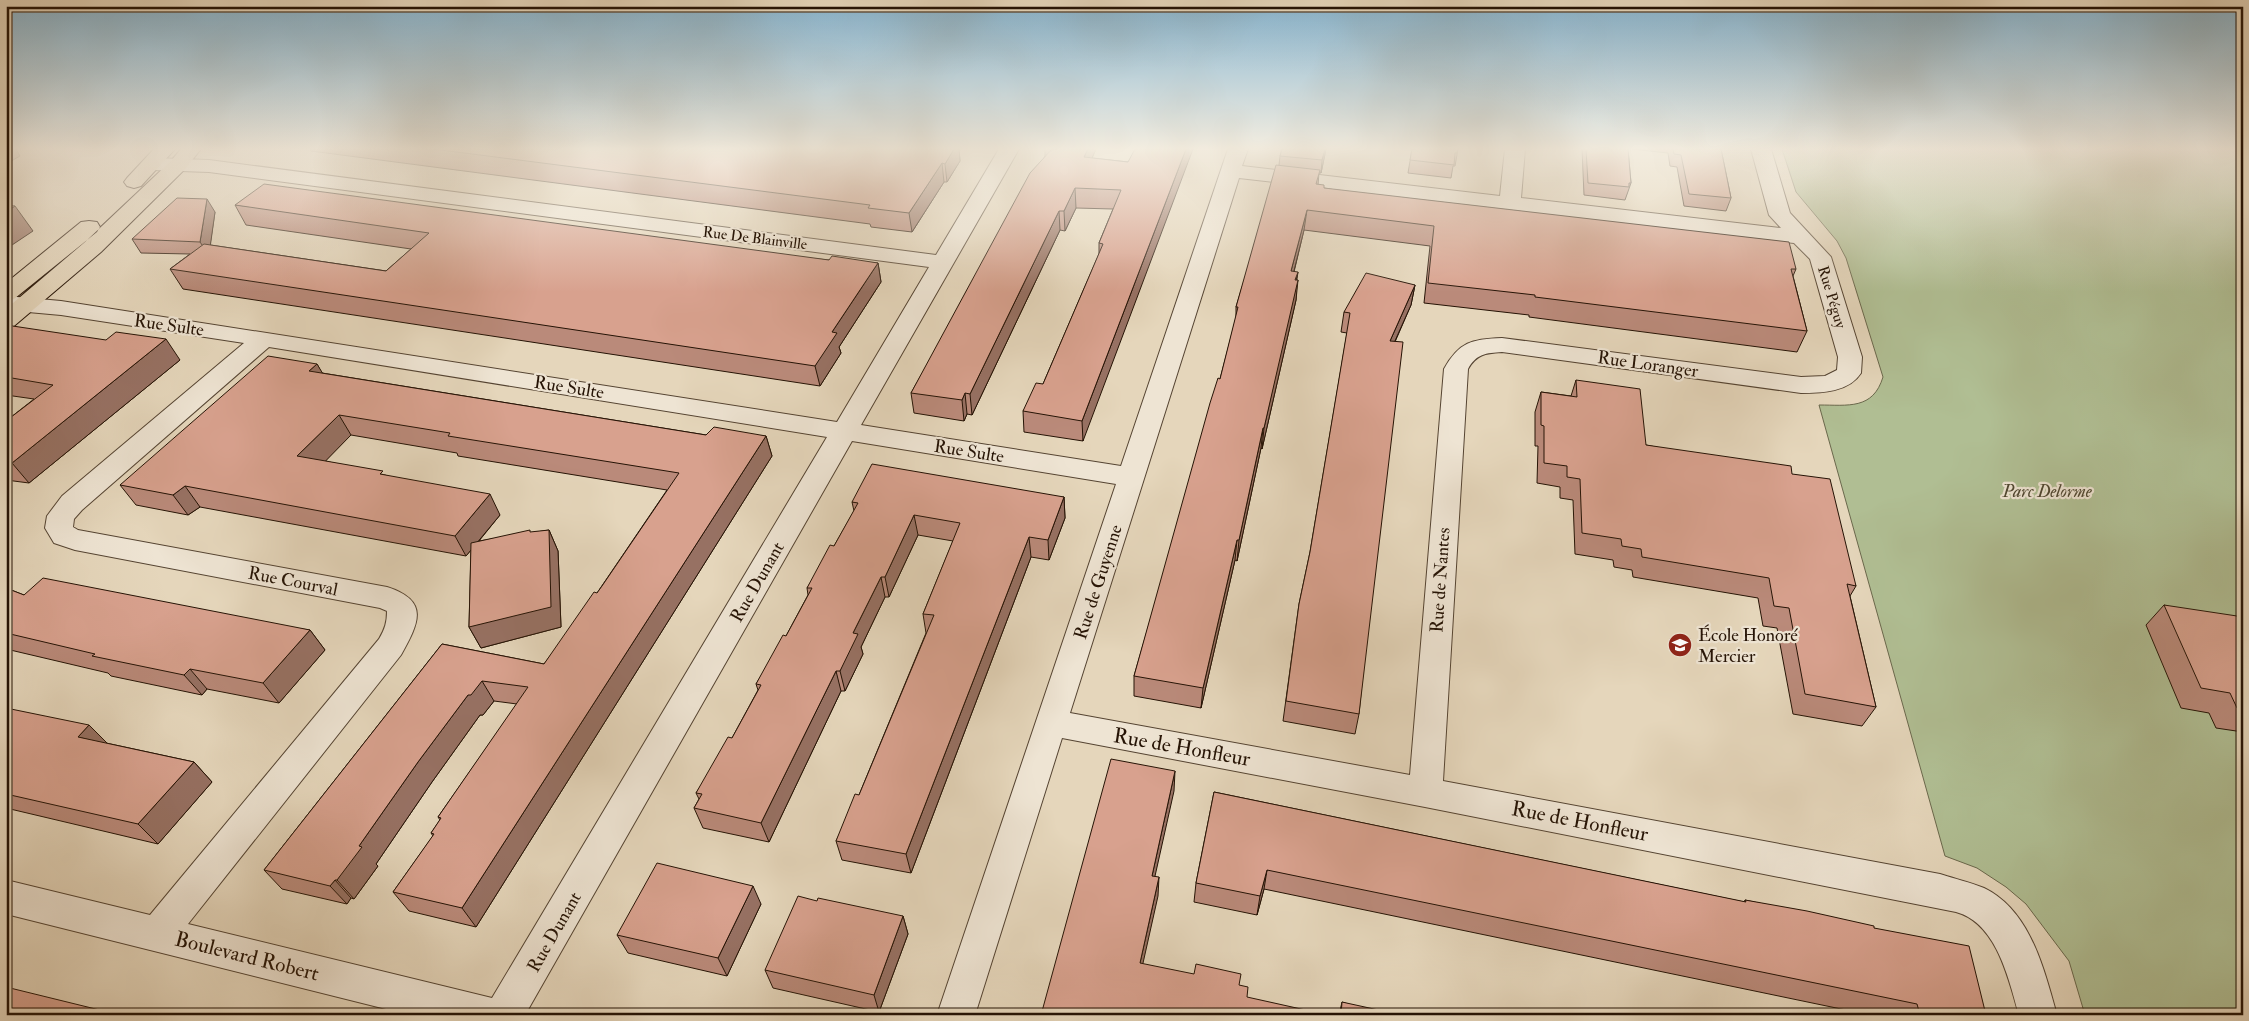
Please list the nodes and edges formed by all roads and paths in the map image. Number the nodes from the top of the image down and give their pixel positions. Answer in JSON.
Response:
{"nodes":[{"id":1,"x":137,"y":197,"type":"edge"},
{"id":2,"x":443,"y":197,"type":"edge"},
{"id":3,"x":980,"y":197,"type":"edge"},
{"id":4,"x":1222,"y":197,"type":"edge"},
{"id":5,"x":1469,"y":197,"type":"edge"},
{"id":6,"x":1510,"y":197,"type":"edge"},
{"id":7,"x":1775,"y":197,"type":"edge"},
{"id":8,"x":1510,"y":203,"type":"junction"},
{"id":9,"x":1802,"y":237,"type":"junction"},
{"id":10,"x":941,"y":262,"type":"junction"},
{"id":11,"x":13,"y":301,"type":"edge"},
{"id":12,"x":6,"y":321,"type":"edge"},
{"id":13,"x":264,"y":339,"type":"junction"},
{"id":14,"x":1456,"y":369,"type":"joint"},
{"id":15,"x":1849,"y":373,"type":"joint"},
{"id":16,"x":845,"y":431,"type":"junction"},
{"id":17,"x":1132,"y":477,"type":"junction"},
{"id":18,"x":1052,"y":723,"type":"junction"},
{"id":19,"x":1425,"y":792,"type":"junction"},
{"id":20,"x":6,"y":897,"type":"edge"},
{"id":21,"x":157,"y":934,"type":"junction"},
{"id":22,"x":487,"y":1015,"type":"edge"},
{"id":23,"x":504,"y":1015,"type":"edge"},
{"id":24,"x":956,"y":1015,"type":"edge"},
{"id":25,"x":2038,"y":1015,"type":"edge"}],
"edges":[{"from":1,"to":11,"type":"main road"},
{"from":2,"to":10,"type":"street","name":"Rue De Blainville"},
{"from":3,"to":10,"type":"street","name":"Rue Dunant"},
{"from":4,"to":17,"type":"street","name":"Rue de Guyenne"},
{"from":5,"to":8,"type":"street"},
{"from":6,"to":8,"type":"street"},
{"from":7,"to":9,"type":"street","name":"Rue Péguy"},
{"from":8,"to":9,"type":"street"},
{"from":9,"to":15,"type":"street","name":"Rue Péguy"},
{"from":10,"to":16,"type":"street","name":"Rue Dunant"},
{"from":11,"to":12,"type":"main road"},
{"from":11,"to":13,"type":"street","name":"Rue Sulte"},
{"from":13,"to":16,"type":"street","name":"Rue Sulte"},
{"from":13,"to":21,"type":"street","name":"Rue Courval"},
{"from":14,"to":15,"type":"street","name":"Rue Loranger"},
{"from":14,"to":19,"type":"street","name":"Rue de Nantes"},
{"from":16,"to":17,"type":"street","name":"Rue Sulte"},
{"from":16,"to":23,"type":"street","name":"Rue Dunant"},
{"from":17,"to":18,"type":"street","name":"Rue de Guyenne"},
{"from":18,"to":19,"type":"street","name":"Rue de Honfleur"},
{"from":18,"to":24,"type":"street","name":"Rue de Guyenne"},
{"from":19,"to":25,"type":"street","name":"Rue de Honfleur"},
{"from":20,"to":21,"type":"street","name":"Boulevard Robert"},
{"from":21,"to":22,"type":"street","name":"Boulevard Robert"}]}
